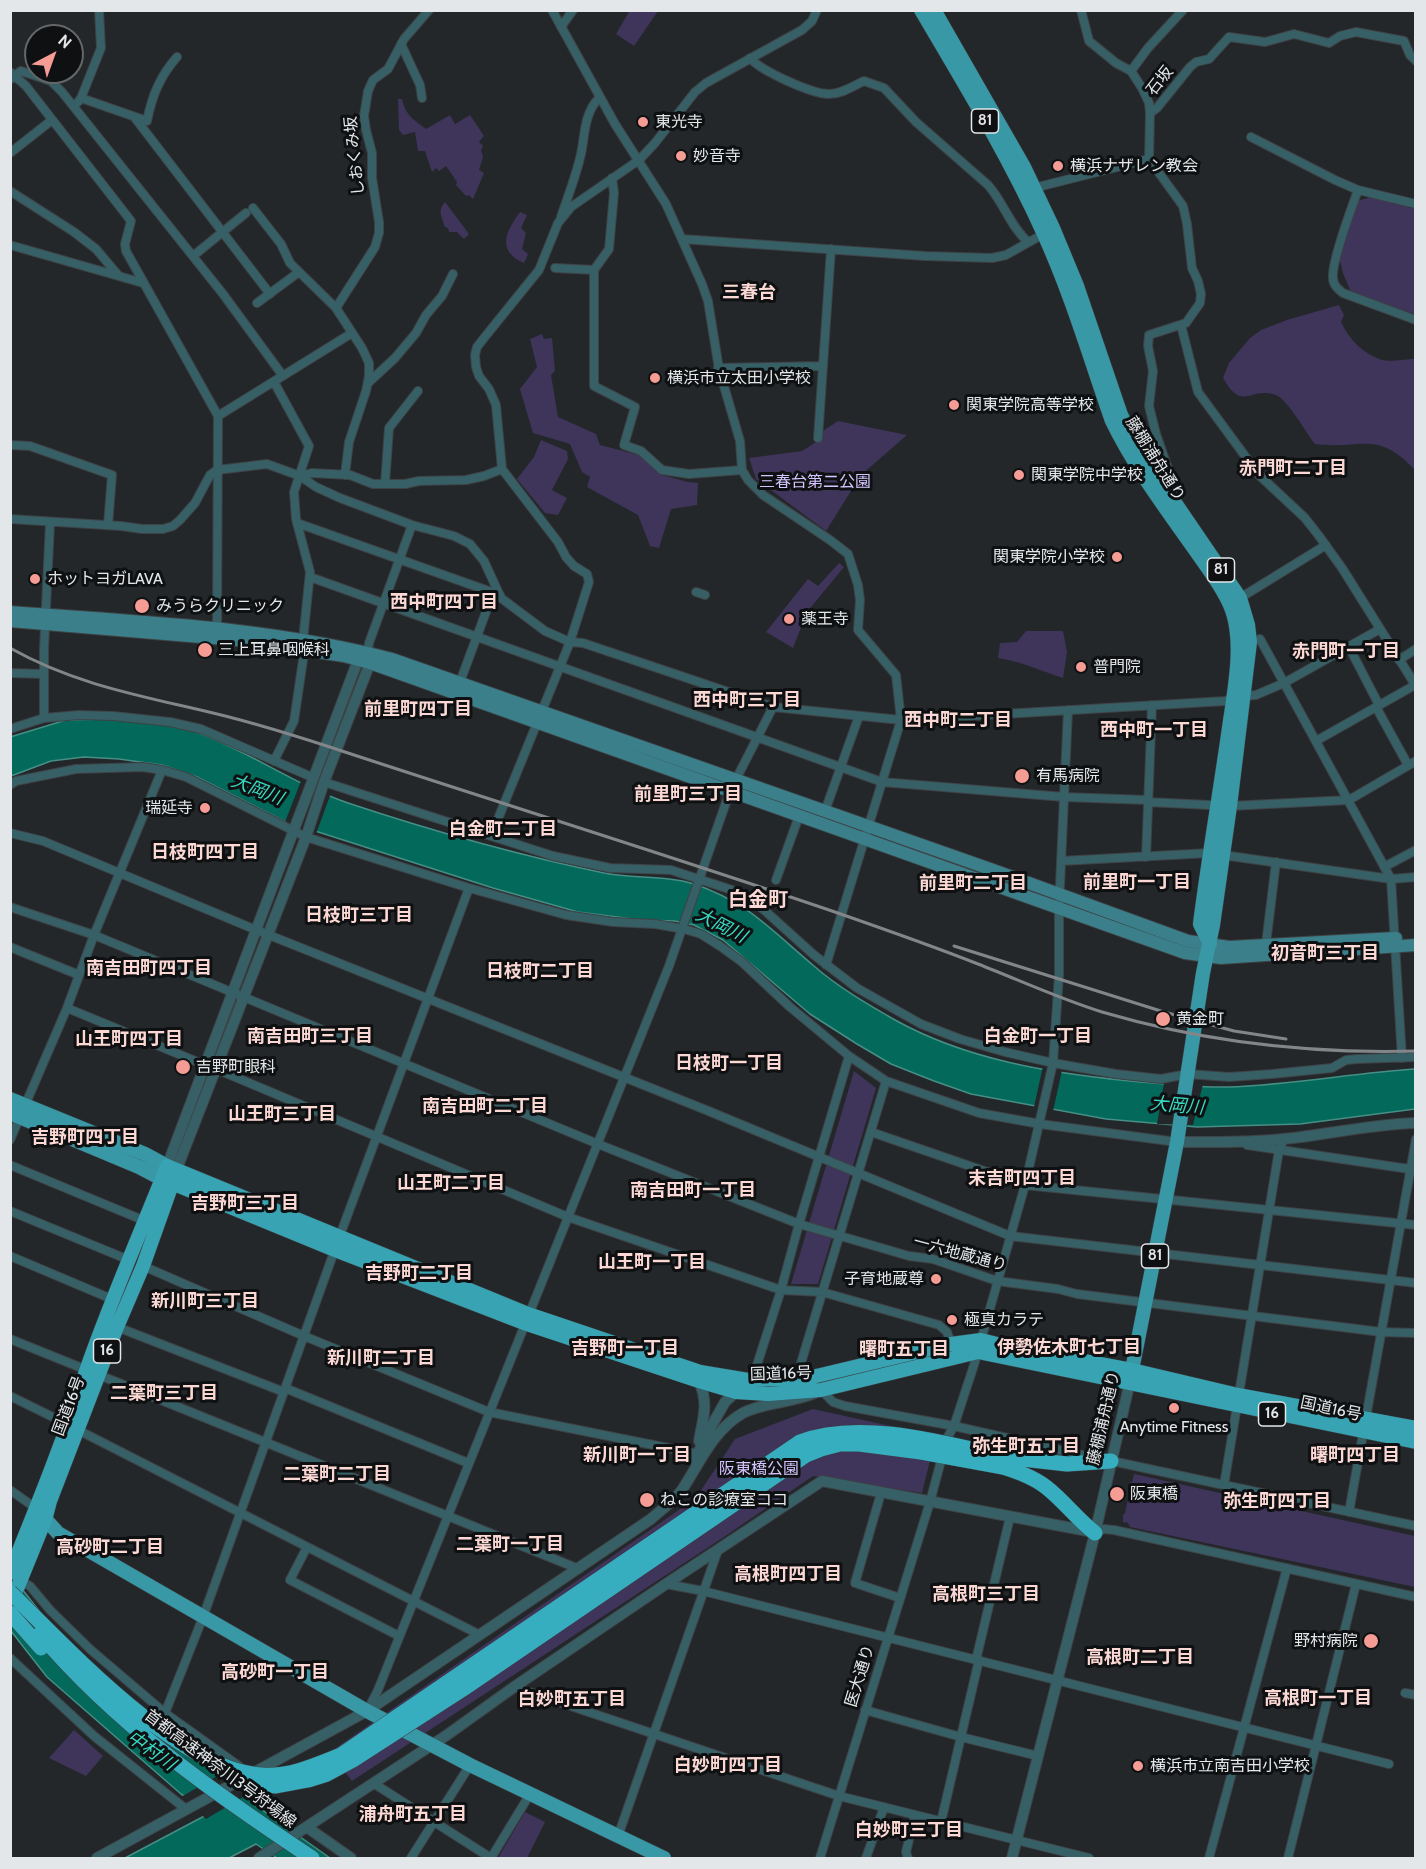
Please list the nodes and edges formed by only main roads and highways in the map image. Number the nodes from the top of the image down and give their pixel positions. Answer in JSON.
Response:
{"nodes":[{"id":1,"x":921,"y":10,"type":"edge"},
{"id":2,"x":934,"y":10,"type":"edge"},
{"id":3,"x":1029,"y":190,"type":"junction"},
{"id":4,"x":1048,"y":231,"type":"junction"},
{"id":5,"x":10,"y":612,"type":"edge"},
{"id":6,"x":45,"y":619,"type":"junction"},
{"id":7,"x":10,"y":621,"type":"edge"},
{"id":8,"x":365,"y":658,"type":"junction"},
{"id":9,"x":1238,"y":697,"type":"junction"},
{"id":10,"x":539,"y":717,"type":"junction"},
{"id":11,"x":866,"y":833,"type":"junction"},
{"id":12,"x":1416,"y":937,"type":"edge"},
{"id":13,"x":1395,"y":942,"type":"junction"},
{"id":14,"x":1416,"y":945,"type":"edge"},
{"id":15,"x":1208,"y":951,"type":"junction"},
{"id":16,"x":10,"y":1099,"type":"edge"},
{"id":17,"x":18,"y":1112,"type":"edge"},
{"id":18,"x":169,"y":1175,"type":"junction"},
{"id":19,"x":526,"y":1318,"type":"junction"},
{"id":20,"x":979,"y":1346,"type":"junction"},
{"id":21,"x":93,"y":1372,"type":"junction"},
{"id":22,"x":1130,"y":1377,"type":"junction"},
{"id":23,"x":1365,"y":1426,"type":"junction"},
{"id":24,"x":1416,"y":1428,"type":"edge"},
{"id":25,"x":1416,"y":1442,"type":"edge"},
{"id":26,"x":1111,"y":1461,"type":"road end"},
{"id":27,"x":1004,"y":1462,"type":"junction"},
{"id":28,"x":41,"y":1514,"type":"junction"},
{"id":29,"x":1095,"y":1533,"type":"road end"},
{"id":30,"x":13,"y":1574,"type":"edge"},
{"id":31,"x":10,"y":1599,"type":"edge"},
{"id":32,"x":10,"y":1605,"type":"edge"},
{"id":33,"x":10,"y":1613,"type":"edge"},
{"id":34,"x":294,"y":1858,"type":"edge"},
{"id":35,"x":312,"y":1858,"type":"edge"},
{"id":36,"x":664,"y":1858,"type":"edge"}],
"edges":[{"from":1,"to":3,"type":"main road","name":"藤棚浦舟通り","number":"81"},
{"from":2,"to":3,"type":"main road","name":"藤棚浦舟通り","number":"81"},
{"from":3,"to":4,"type":"main road","name":"藤棚浦舟通り","number":"81"},
{"from":4,"to":9,"type":"main road","name":"藤棚浦舟通り","number":"81"},
{"from":4,"to":9,"type":"main road","name":"藤棚浦舟通り","number":"81"},
{"from":5,"to":6,"type":"main road"},
{"from":6,"to":7,"type":"main road"},
{"from":6,"to":8,"type":"main road"},
{"from":8,"to":10,"type":"main road"},
{"from":8,"to":10,"type":"main road"},
{"from":9,"to":15,"type":"main road","name":"藤棚浦舟通り","number":"81"},
{"from":10,"to":11,"type":"main road"},
{"from":10,"to":11,"type":"main road"},
{"from":11,"to":15,"type":"main road"},
{"from":12,"to":13,"type":"main road"},
{"from":13,"to":14,"type":"main road"},
{"from":13,"to":15,"type":"main road"},
{"from":13,"to":15,"type":"main road"},
{"from":15,"to":22,"type":"main road","name":"藤棚浦舟通り","number":"81"},
{"from":16,"to":17,"type":"main road"},
{"from":17,"to":18,"type":"main road"},
{"from":18,"to":19,"type":"highway","name":"国道16号","number":"16"},
{"from":18,"to":21,"type":"highway","name":"国道16号","number":"16"},
{"from":18,"to":21,"type":"highway","name":"国道16号","number":"16"},
{"from":19,"to":20,"type":"highway","name":"国道16号","number":"16"},
{"from":19,"to":20,"type":"highway","name":"国道16号","number":"16"},
{"from":20,"to":22,"type":"highway","name":"国道16号","number":"16"},
{"from":21,"to":28,"type":"highway","name":"国道16号","number":"16"},
{"from":22,"to":23,"type":"highway","name":"国道16号","number":"16"},
{"from":23,"to":24,"type":"highway","name":"国道16号","number":"16"},
{"from":23,"to":25,"type":"highway","name":"国道16号","number":"16"},
{"from":26,"to":27,"type":"highway"},
{"from":27,"to":29,"type":"highway"},
{"from":27,"to":30,"type":"highway","bridge":true},
{"from":27,"to":32,"type":"highway","bridge":true},
{"from":28,"to":30,"type":"highway","name":"国道16号","number":"16"},
{"from":28,"to":36,"type":"main road"},
{"from":30,"to":32,"type":"highway","name":"国道16号","number":"16"},
{"from":31,"to":35,"type":"highway","name":"首都高速神奈川3号狩場線","bridge":true},
{"from":33,"to":34,"type":"highway","name":"首都高速神奈川3号狩場線","bridge":true}]}
